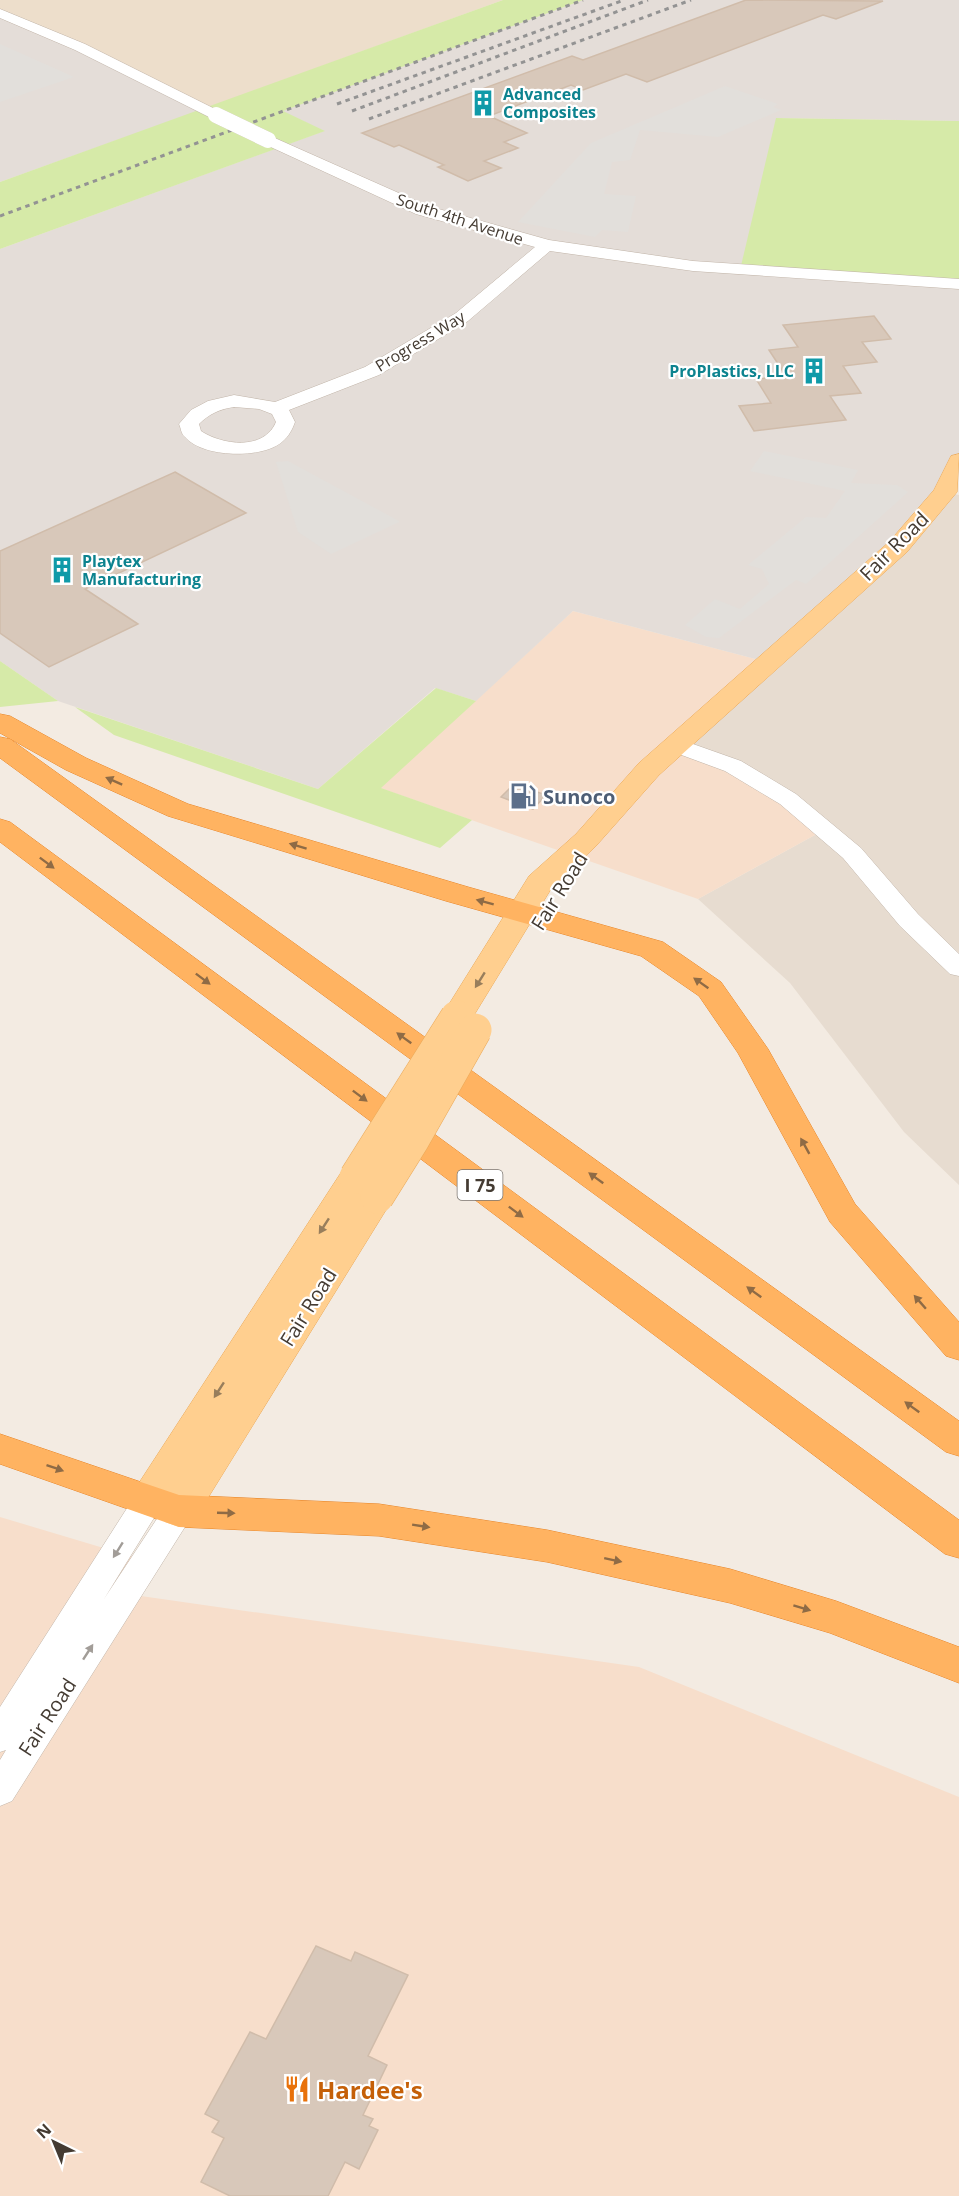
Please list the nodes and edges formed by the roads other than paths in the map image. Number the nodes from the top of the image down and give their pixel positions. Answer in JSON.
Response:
{"nodes":[{"id":1,"x":0,"y":13,"type":"edge"},
{"id":2,"x":547,"y":245,"type":"junction"},
{"id":3,"x":959,"y":284,"type":"edge"},
{"id":4,"x":276,"y":408,"type":"dead end"},
{"id":5,"x":959,"y":461,"type":"edge"},
{"id":6,"x":952,"y":494,"type":"edge"},
{"id":7,"x":0,"y":722,"type":"edge"},
{"id":8,"x":0,"y":745,"type":"edge"},
{"id":9,"x":676,"y":745,"type":"junction"},
{"id":10,"x":0,"y":828,"type":"edge"},
{"id":11,"x":531,"y":915,"type":"junction"},
{"id":12,"x":959,"y":968,"type":"edge"},
{"id":13,"x":959,"y":1346,"type":"edge"},
{"id":14,"x":959,"y":1441,"type":"edge"},
{"id":15,"x":0,"y":1449,"type":"edge"},
{"id":16,"x":164,"y":1506,"type":"junction"},
{"id":17,"x":959,"y":1542,"type":"edge"},
{"id":18,"x":959,"y":1665,"type":"edge"},
{"id":19,"x":0,"y":1737,"type":"edge"},
{"id":20,"x":0,"y":1790,"type":"edge"}],
"edges":[{"from":1,"to":2,"type":"street","name":"South 4th Avenue","bridge":true},
{"from":2,"to":3,"type":"street","name":"South 4th Avenue"},
{"from":2,"to":4,"type":"street","name":"Progress Way"},
{"from":5,"to":6,"type":"main road","name":"Fair Road"},
{"from":6,"to":9,"type":"main road","name":"Fair Road"},
{"from":11,"to":7,"type":"highway","one_way":true},
{"from":14,"to":8,"type":"highway","one_way":true},
{"from":9,"to":11,"type":"main road","name":"Fair Road"},
{"from":9,"to":12,"type":"street"},
{"from":10,"to":17,"type":"highway","number":"I 75","one_way":true},
{"from":13,"to":11,"type":"highway","one_way":true},
{"from":11,"to":16,"type":"main road","name":"Fair Road","bridge":true},
{"from":15,"to":16,"type":"highway","one_way":true},
{"from":16,"to":18,"type":"highway","one_way":true},
{"from":16,"to":19,"type":"street","name":"Fair Road","one_way":true},
{"from":20,"to":16,"type":"street","name":"Fair Road","one_way":true}]}
